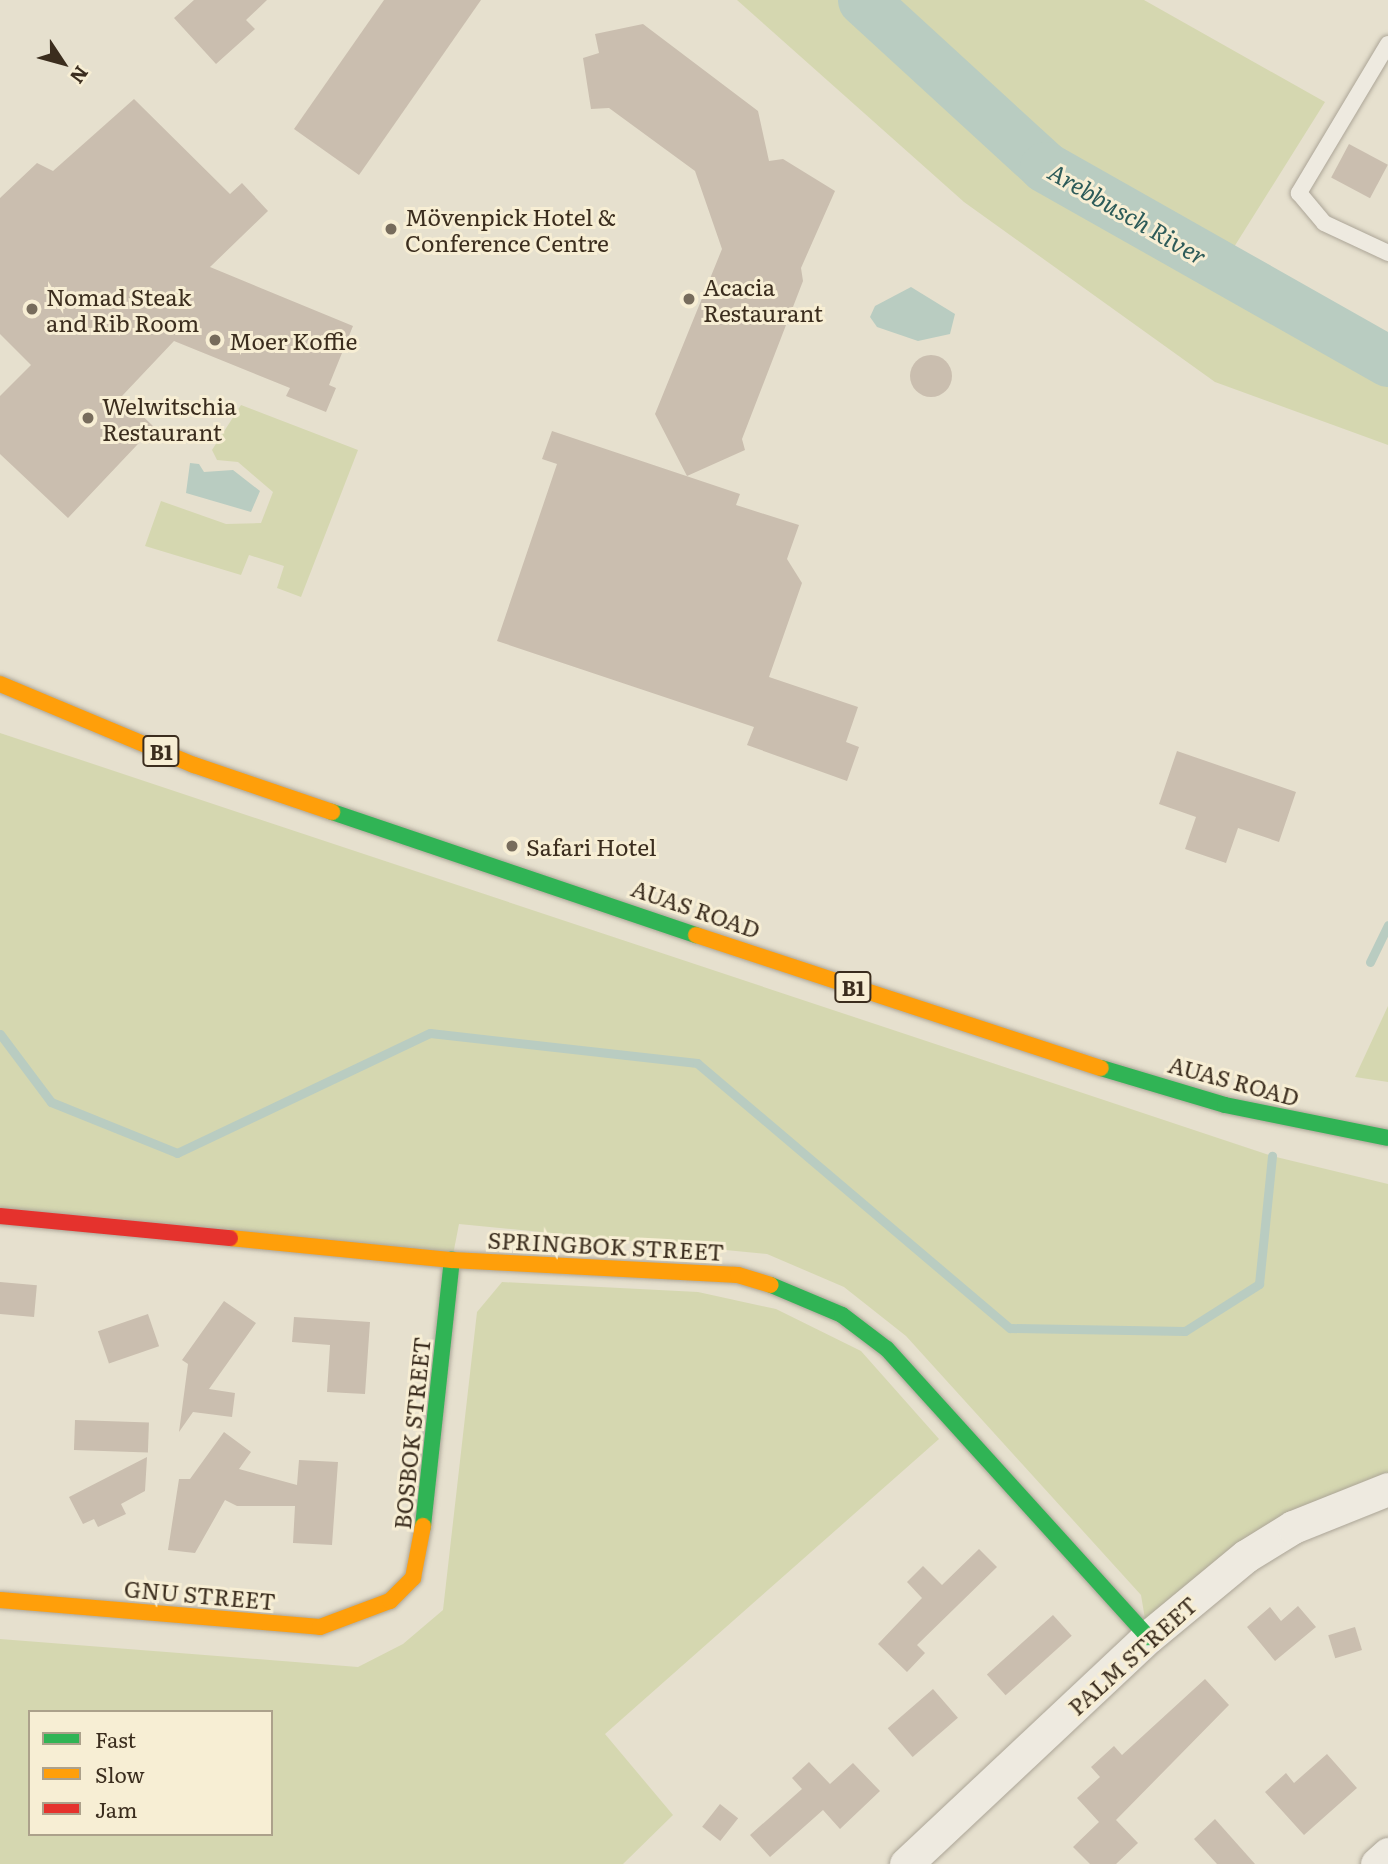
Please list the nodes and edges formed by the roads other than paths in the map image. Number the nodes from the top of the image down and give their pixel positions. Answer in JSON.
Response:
{"nodes":[{"id":1,"x":1388,"y":44,"type":"edge"},
{"id":2,"x":1388,"y":253,"type":"edge"},
{"id":3,"x":0,"y":684,"type":"edge"},
{"id":4,"x":1388,"y":1139,"type":"edge"},
{"id":5,"x":0,"y":1216,"type":"edge"},
{"id":6,"x":453,"y":1260,"type":"junction"},
{"id":7,"x":1388,"y":1489,"type":"edge"},
{"id":8,"x":0,"y":1600,"type":"edge"},
{"id":9,"x":390,"y":1601,"type":"joint"},
{"id":10,"x":1149,"y":1637,"type":"junction"},
{"id":11,"x":1388,"y":1854,"type":"edge"},
{"id":12,"x":906,"y":1864,"type":"edge"},
{"id":13,"x":1377,"y":1864,"type":"edge"}],
"edges":[{"from":1,"to":2,"type":"lane"},
{"from":3,"to":4,"type":"street","name":"AUAS ROAD","number":"B1"},
{"from":5,"to":6,"type":"street","name":"SPRINGBOK STREET"},
{"from":6,"to":9,"type":"street","name":"BOSBOK STREET"},
{"from":6,"to":10,"type":"street","name":"SPRINGBOK STREET"},
{"from":7,"to":10,"type":"street","name":"PALM STREET"},
{"from":8,"to":9,"type":"street","name":"GNU STREET"},
{"from":10,"to":12,"type":"street","name":"PALM STREET"},
{"from":11,"to":13,"type":"street"}]}
